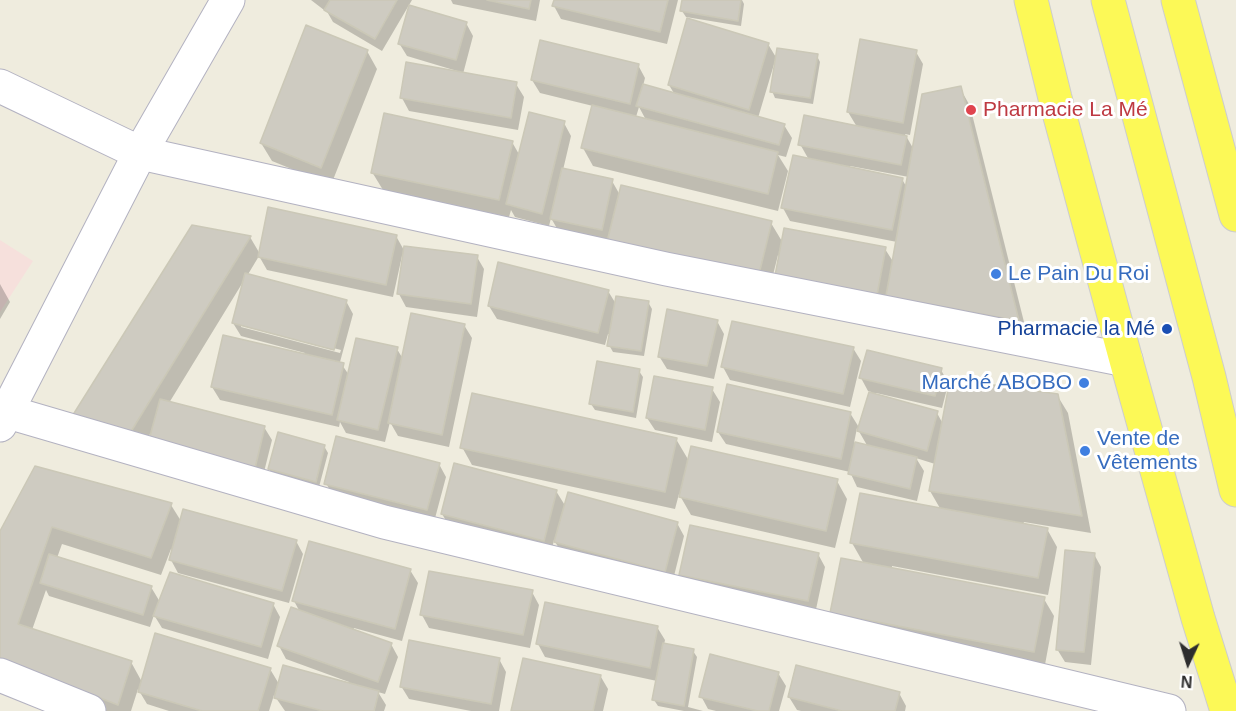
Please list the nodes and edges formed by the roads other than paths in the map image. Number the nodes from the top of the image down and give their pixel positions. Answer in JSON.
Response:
{"nodes":[{"id":1,"x":228,"y":0,"type":"edge"},
{"id":2,"x":1031,"y":0,"type":"edge"},
{"id":3,"x":1108,"y":0,"type":"edge"},
{"id":4,"x":1178,"y":0,"type":"edge"},
{"id":5,"x":0,"y":86,"type":"edge"},
{"id":6,"x":140,"y":153,"type":"junction"},
{"id":7,"x":1236,"y":215,"type":"edge"},
{"id":8,"x":1125,"y":360,"type":"junction"},
{"id":9,"x":4,"y":418,"type":"edge"},
{"id":10,"x":1236,"y":490,"type":"edge"},
{"id":11,"x":0,"y":675,"type":"edge"},
{"id":12,"x":89,"y":711,"type":"edge"},
{"id":13,"x":1169,"y":711,"type":"edge"},
{"id":14,"x":1227,"y":711,"type":"edge"}],
"edges":[{"from":1,"to":6,"type":"street"},
{"from":2,"to":8,"type":"main road"},
{"from":3,"to":10,"type":"main road"},
{"from":4,"to":7,"type":"main road"},
{"from":5,"to":6,"type":"street"},
{"from":6,"to":8,"type":"street"},
{"from":6,"to":9,"type":"street"},
{"from":8,"to":14,"type":"main road"},
{"from":9,"to":13,"type":"street"},
{"from":11,"to":12,"type":"street"}]}
